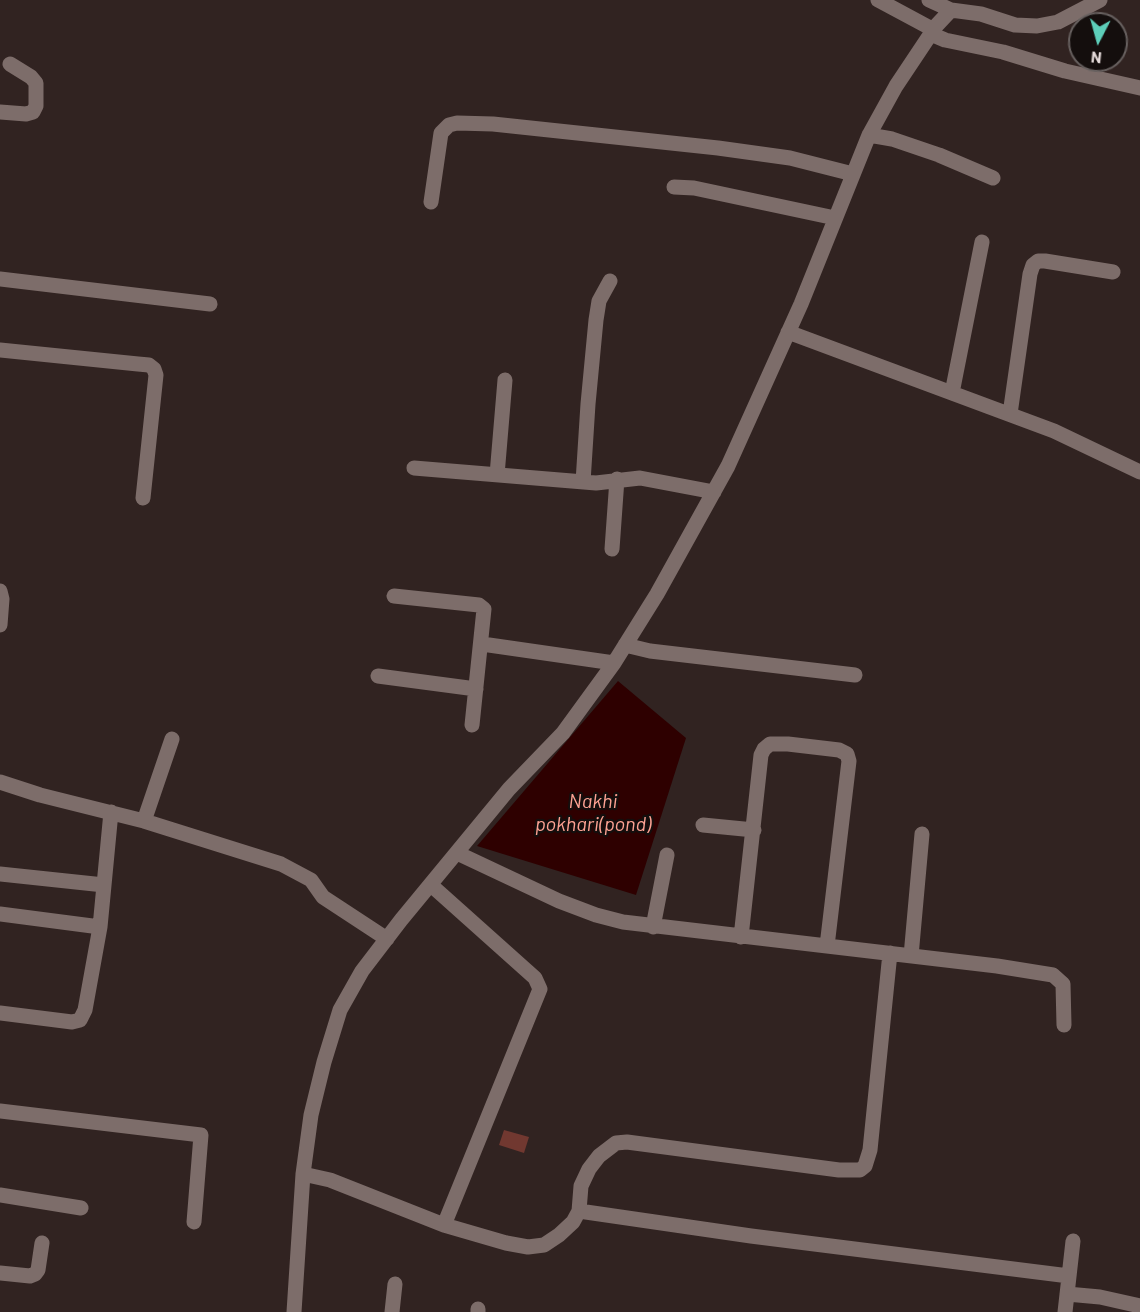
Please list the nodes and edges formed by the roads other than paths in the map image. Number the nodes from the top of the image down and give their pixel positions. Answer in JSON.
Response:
{"nodes":[{"id":1,"x":879,"y":0,"type":"edge"},
{"id":2,"x":1100,"y":0,"type":"edge"},
{"id":3,"x":938,"y":15,"type":"edge"},
{"id":4,"x":10,"y":64,"type":"dead end"},
{"id":5,"x":1140,"y":88,"type":"edge"},
{"id":6,"x":0,"y":112,"type":"edge"},
{"id":7,"x":868,"y":135,"type":"junction"},
{"id":8,"x":853,"y":174,"type":"junction"},
{"id":9,"x":993,"y":178,"type":"dead end"},
{"id":10,"x":674,"y":187,"type":"dead end"},
{"id":11,"x":431,"y":202,"type":"dead end"},
{"id":12,"x":835,"y":218,"type":"junction"},
{"id":13,"x":982,"y":243,"type":"dead end"},
{"id":14,"x":1113,"y":272,"type":"dead end"},
{"id":15,"x":0,"y":279,"type":"edge"},
{"id":16,"x":610,"y":280,"type":"dead end"},
{"id":17,"x":210,"y":304,"type":"dead end"},
{"id":18,"x":788,"y":332,"type":"junction"},
{"id":19,"x":0,"y":350,"type":"edge"},
{"id":20,"x":505,"y":380,"type":"dead end"},
{"id":21,"x":952,"y":393,"type":"junction"},
{"id":22,"x":1010,"y":414,"type":"junction"},
{"id":23,"x":414,"y":468,"type":"dead end"},
{"id":24,"x":1140,"y":472,"type":"edge"},
{"id":25,"x":497,"y":475,"type":"junction"},
{"id":26,"x":617,"y":479,"type":"junction"},
{"id":27,"x":583,"y":482,"type":"junction"},
{"id":28,"x":714,"y":492,"type":"junction"},
{"id":29,"x":143,"y":498,"type":"dead end"},
{"id":30,"x":612,"y":549,"type":"dead end"},
{"id":31,"x":0,"y":591,"type":"edge"},
{"id":32,"x":394,"y":596,"type":"dead end"},
{"id":33,"x":0,"y":625,"type":"edge"},
{"id":34,"x":482,"y":644,"type":"junction"},
{"id":35,"x":625,"y":645,"type":"junction"},
{"id":36,"x":614,"y":663,"type":"junction"},
{"id":37,"x":855,"y":675,"type":"dead end"},
{"id":38,"x":378,"y":676,"type":"dead end"},
{"id":39,"x":476,"y":689,"type":"junction"},
{"id":40,"x":472,"y":725,"type":"dead end"},
{"id":41,"x":172,"y":739,"type":"dead end"},
{"id":42,"x":0,"y":782,"type":"edge"},
{"id":43,"x":111,"y":812,"type":"junction"},
{"id":44,"x":144,"y":821,"type":"junction"},
{"id":45,"x":703,"y":825,"type":"dead end"},
{"id":46,"x":754,"y":830,"type":"junction"},
{"id":47,"x":922,"y":834,"type":"dead end"},
{"id":48,"x":457,"y":853,"type":"junction"},
{"id":49,"x":667,"y":855,"type":"dead end"},
{"id":50,"x":0,"y":874,"type":"edge"},
{"id":51,"x":104,"y":885,"type":"junction"},
{"id":52,"x":431,"y":885,"type":"junction"},
{"id":53,"x":0,"y":914,"type":"edge"},
{"id":54,"x":100,"y":927,"type":"junction"},
{"id":55,"x":653,"y":927,"type":"junction"},
{"id":56,"x":741,"y":937,"type":"junction"},
{"id":57,"x":387,"y":939,"type":"junction"},
{"id":58,"x":827,"y":946,"type":"junction"},
{"id":59,"x":890,"y":953,"type":"junction"},
{"id":60,"x":911,"y":956,"type":"junction"},
{"id":61,"x":0,"y":1013,"type":"edge"},
{"id":62,"x":1064,"y":1025,"type":"dead end"},
{"id":63,"x":0,"y":1111,"type":"edge"},
{"id":64,"x":303,"y":1174,"type":"junction"},
{"id":65,"x":0,"y":1195,"type":"edge"},
{"id":66,"x":81,"y":1208,"type":"dead end"},
{"id":67,"x":579,"y":1211,"type":"junction"},
{"id":68,"x":194,"y":1222,"type":"dead end"},
{"id":69,"x":444,"y":1225,"type":"junction"},
{"id":70,"x":1073,"y":1240,"type":"dead end"},
{"id":71,"x":42,"y":1243,"type":"dead end"},
{"id":72,"x":0,"y":1273,"type":"edge"},
{"id":73,"x":1069,"y":1276,"type":"junction"},
{"id":74,"x":395,"y":1284,"type":"dead end"},
{"id":75,"x":1067,"y":1294,"type":"junction"},
{"id":76,"x":1140,"y":1306,"type":"edge"},
{"id":77,"x":294,"y":1312,"type":"edge"},
{"id":78,"x":392,"y":1312,"type":"edge"},
{"id":79,"x":1065,"y":1312,"type":"edge"}],
"edges":[{"from":1,"to":3,"type":"street"},
{"from":2,"to":3,"type":"street"},
{"from":3,"to":5,"type":"street"},
{"from":3,"to":7,"type":"street"},
{"from":4,"to":6,"type":"street"},
{"from":7,"to":8,"type":"street"},
{"from":7,"to":9,"type":"street"},
{"from":8,"to":11,"type":"street"},
{"from":8,"to":12,"type":"street"},
{"from":10,"to":12,"type":"street"},
{"from":12,"to":18,"type":"street"},
{"from":13,"to":21,"type":"street"},
{"from":14,"to":22,"type":"street"},
{"from":15,"to":17,"type":"street"},
{"from":16,"to":27,"type":"street"},
{"from":18,"to":21,"type":"street"},
{"from":18,"to":28,"type":"street"},
{"from":19,"to":29,"type":"street"},
{"from":20,"to":25,"type":"street"},
{"from":21,"to":22,"type":"street"},
{"from":22,"to":24,"type":"street"},
{"from":23,"to":25,"type":"street"},
{"from":25,"to":27,"type":"street"},
{"from":26,"to":27,"type":"street"},
{"from":26,"to":28,"type":"street"},
{"from":26,"to":30,"type":"street"},
{"from":28,"to":35,"type":"street"},
{"from":31,"to":33,"type":"street"},
{"from":32,"to":34,"type":"street"},
{"from":34,"to":36,"type":"street"},
{"from":34,"to":39,"type":"street"},
{"from":35,"to":36,"type":"street"},
{"from":35,"to":37,"type":"street"},
{"from":36,"to":48,"type":"street"},
{"from":38,"to":39,"type":"street"},
{"from":39,"to":40,"type":"street"},
{"from":41,"to":44,"type":"street"},
{"from":42,"to":43,"type":"street"},
{"from":43,"to":44,"type":"street"},
{"from":43,"to":51,"type":"street"},
{"from":44,"to":57,"type":"street"},
{"from":45,"to":46,"type":"street"},
{"from":46,"to":56,"type":"street"},
{"from":46,"to":58,"type":"street"},
{"from":47,"to":60,"type":"street"},
{"from":48,"to":52,"type":"street"},
{"from":48,"to":55,"type":"street"},
{"from":49,"to":55,"type":"street"},
{"from":50,"to":51,"type":"street"},
{"from":51,"to":54,"type":"street"},
{"from":52,"to":57,"type":"street"},
{"from":52,"to":69,"type":"street"},
{"from":53,"to":54,"type":"street"},
{"from":54,"to":61,"type":"street"},
{"from":55,"to":56,"type":"street"},
{"from":56,"to":58,"type":"street"},
{"from":57,"to":64,"type":"street"},
{"from":58,"to":59,"type":"street"},
{"from":59,"to":60,"type":"street"},
{"from":59,"to":67,"type":"street"},
{"from":60,"to":62,"type":"street"},
{"from":63,"to":68,"type":"street"},
{"from":64,"to":69,"type":"street"},
{"from":64,"to":77,"type":"street"},
{"from":65,"to":66,"type":"street"},
{"from":67,"to":69,"type":"street"},
{"from":67,"to":73,"type":"street"},
{"from":70,"to":73,"type":"street"},
{"from":71,"to":72,"type":"street"},
{"from":73,"to":75,"type":"street"},
{"from":74,"to":78,"type":"street"},
{"from":75,"to":76,"type":"street"},
{"from":75,"to":79,"type":"street"}]}
